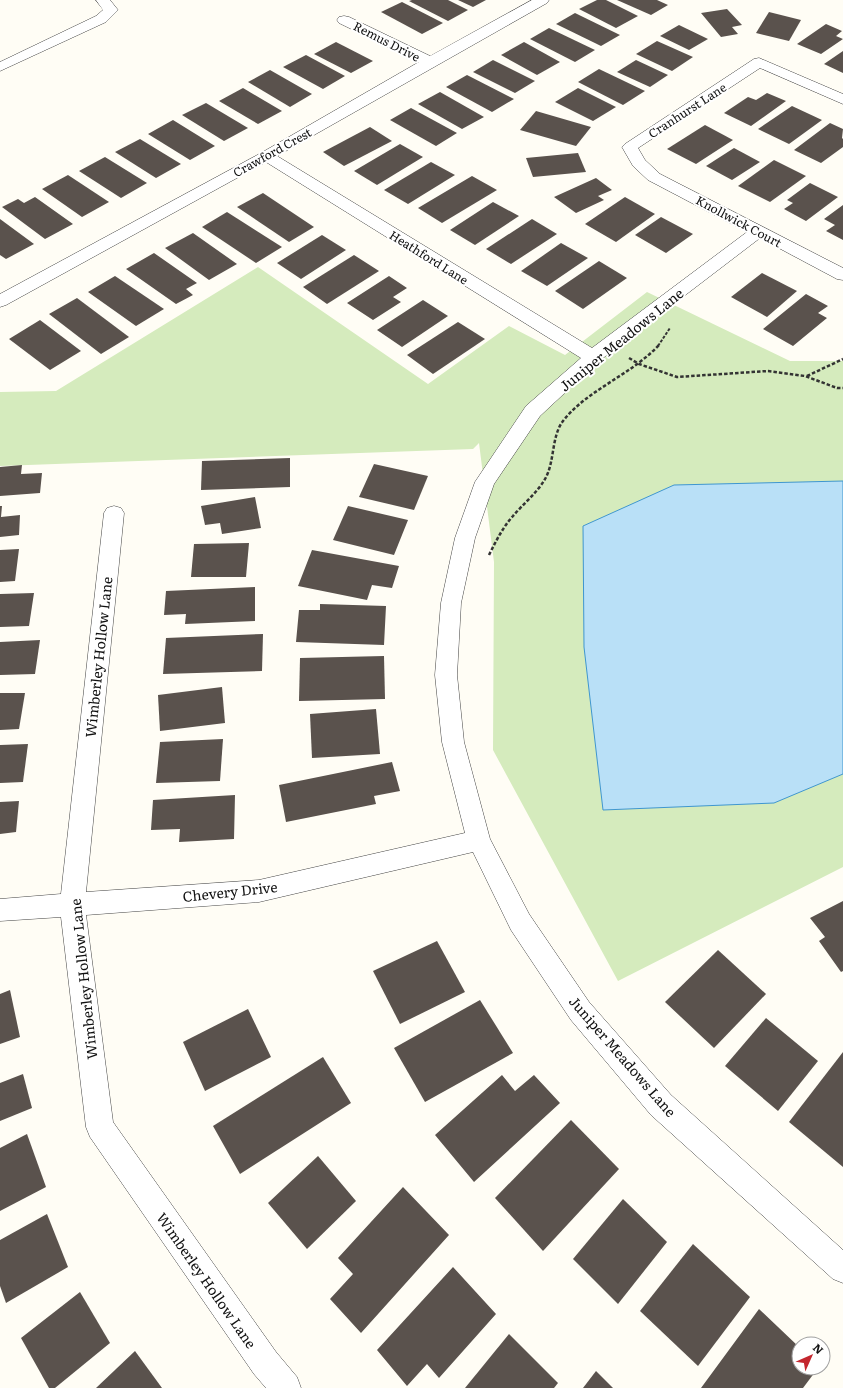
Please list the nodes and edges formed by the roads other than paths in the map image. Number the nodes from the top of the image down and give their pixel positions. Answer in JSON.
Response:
{"nodes":[{"id":1,"x":103,"y":0,"type":"edge"},
{"id":2,"x":542,"y":0,"type":"edge"},
{"id":3,"x":344,"y":20,"type":"dead end"},
{"id":4,"x":430,"y":62,"type":"junction"},
{"id":5,"x":0,"y":67,"type":"edge"},
{"id":6,"x":843,"y":100,"type":"edge"},
{"id":7,"x":266,"y":156,"type":"junction"},
{"id":8,"x":638,"y":163,"type":"joint"},
{"id":9,"x":759,"y":231,"type":"junction"},
{"id":10,"x":843,"y":275,"type":"edge"},
{"id":11,"x":0,"y":302,"type":"edge"},
{"id":12,"x":600,"y":351,"type":"junction"},
{"id":13,"x":114,"y":513,"type":"dead end"},
{"id":14,"x":479,"y":840,"type":"junction"},
{"id":15,"x":72,"y":905,"type":"junction"},
{"id":16,"x":0,"y":910,"type":"edge"},
{"id":17,"x":843,"y":1269,"type":"edge"},
{"id":18,"x":286,"y":1388,"type":"edge"}],
"edges":[{"from":1,"to":5,"type":"street"},
{"from":2,"to":4,"type":"street","name":"Crawford Crest"},
{"from":3,"to":4,"type":"street","name":"Remus Drive"},
{"from":4,"to":7,"type":"street","name":"Crawford Crest"},
{"from":6,"to":8,"type":"street","name":"Cranhurst Lane"},
{"from":7,"to":11,"type":"street","name":"Crawford Crest"},
{"from":7,"to":12,"type":"street","name":"Heathford Lane"},
{"from":8,"to":9,"type":"street","name":"Knollwick Court"},
{"from":9,"to":10,"type":"street","name":"Knollwick Court"},
{"from":9,"to":12,"type":"street","name":"Juniper Meadows Lane"},
{"from":12,"to":14,"type":"street","name":"Juniper Meadows Lane"},
{"from":13,"to":15,"type":"street","name":"Wimberley Hollow Lane"},
{"from":14,"to":15,"type":"street","name":"Chevery Drive"},
{"from":14,"to":17,"type":"street","name":"Juniper Meadows Lane"},
{"from":15,"to":16,"type":"street","name":"Chevery Drive"},
{"from":15,"to":18,"type":"street","name":"Wimberley Hollow Lane"}]}
